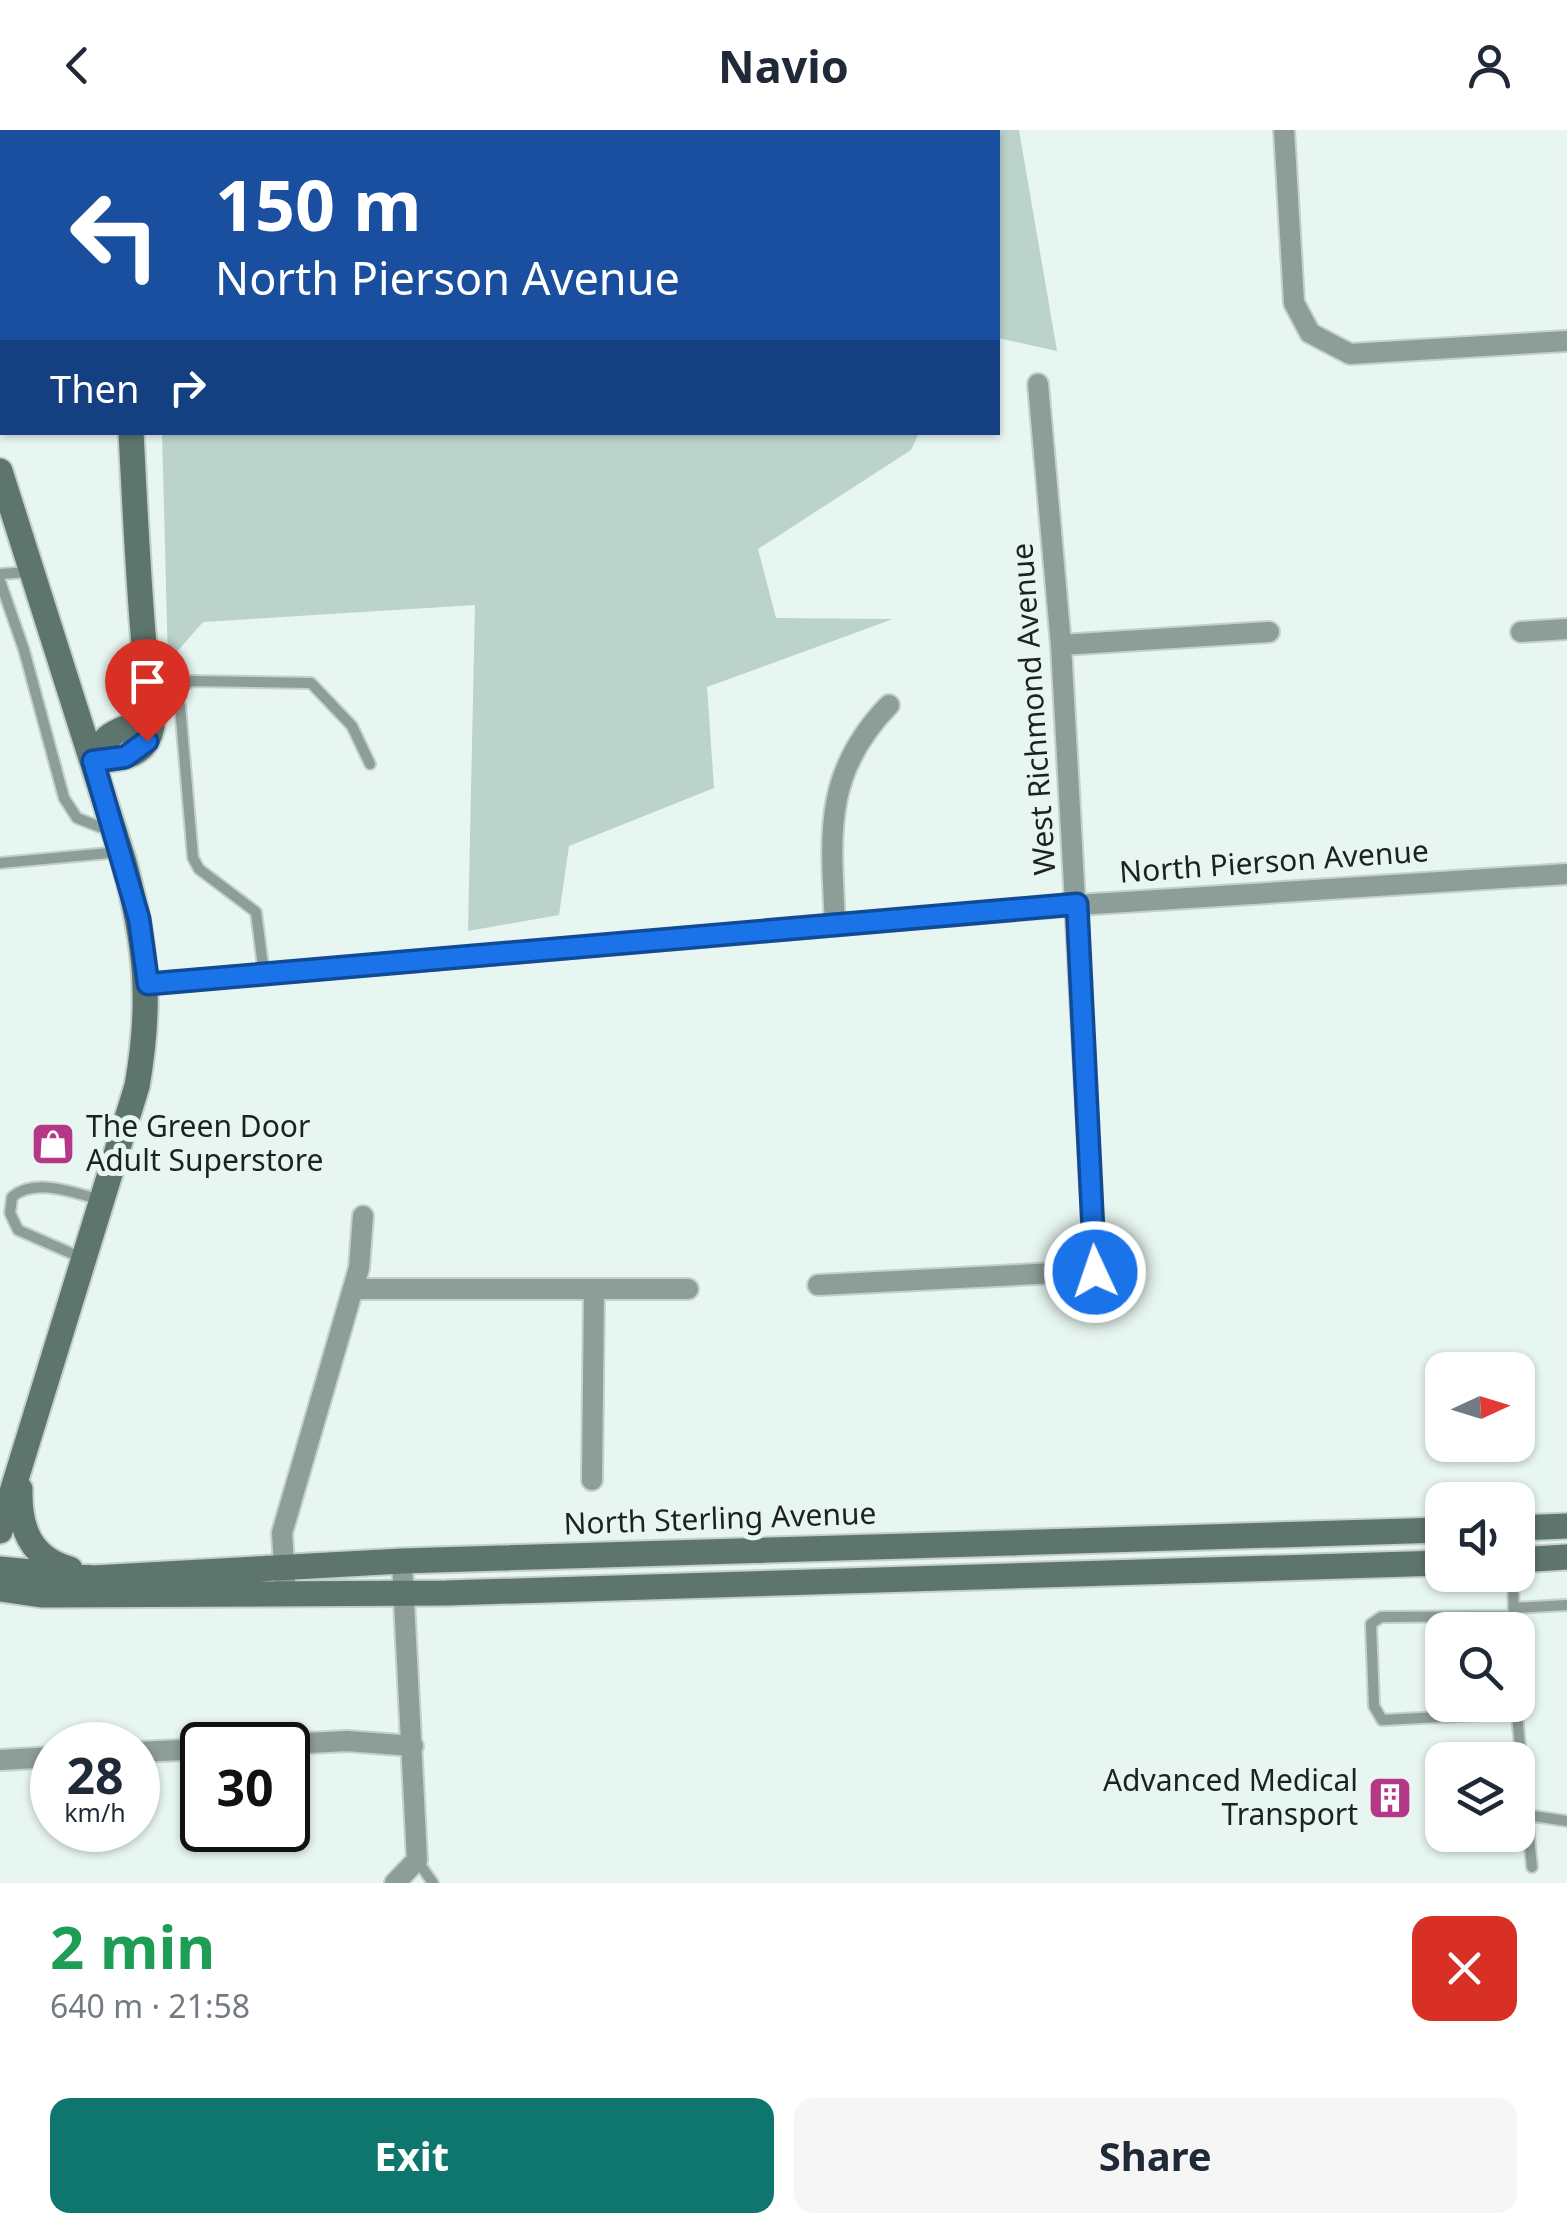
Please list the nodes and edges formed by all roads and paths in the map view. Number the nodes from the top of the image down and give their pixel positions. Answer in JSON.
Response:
{"nodes":[{"id":1,"x":1284,"y":130,"type":"edge"},
{"id":2,"x":1567,"y":341,"type":"edge"},
{"id":3,"x":1038,"y":384,"type":"dead end"},
{"id":4,"x":131,"y":435,"type":"edge"},
{"id":5,"x":0,"y":471,"type":"edge"},
{"id":6,"x":31,"y":571,"type":"junction"},
{"id":7,"x":0,"y":574,"type":"edge"},
{"id":8,"x":0,"y":582,"type":"edge"},
{"id":9,"x":1567,"y":629,"type":"edge"},
{"id":10,"x":1270,"y":632,"type":"dead end"},
{"id":11,"x":1522,"y":632,"type":"dead end"},
{"id":12,"x":1061,"y":645,"type":"junction"},
{"id":13,"x":145,"y":659,"type":"junction"},
{"id":14,"x":161,"y":692,"type":"junction"},
{"id":15,"x":889,"y":705,"type":"dead end"},
{"id":16,"x":93,"y":761,"type":"junction"},
{"id":17,"x":370,"y":764,"type":"dead end"},
{"id":18,"x":118,"y":842,"type":"junction"},
{"id":19,"x":0,"y":863,"type":"edge"},
{"id":20,"x":1567,"y":874,"type":"edge"},
{"id":21,"x":1077,"y":904,"type":"junction"},
{"id":22,"x":835,"y":925,"type":"junction"},
{"id":23,"x":264,"y":975,"type":"junction"},
{"id":24,"x":148,"y":984,"type":"junction"},
{"id":25,"x":102,"y":1200,"type":"junction"},
{"id":26,"x":363,"y":1216,"type":"dead end"},
{"id":27,"x":83,"y":1259,"type":"junction"},
{"id":28,"x":818,"y":1285,"type":"dead end"},
{"id":29,"x":354,"y":1289,"type":"junction"},
{"id":30,"x":688,"y":1289,"type":"dead end"},
{"id":31,"x":594,"y":1291,"type":"junction"},
{"id":32,"x":27,"y":1438,"type":"junction"},
{"id":33,"x":592,"y":1480,"type":"dead end"},
{"id":34,"x":1567,"y":1526,"type":"edge"},
{"id":35,"x":1535,"y":1527,"type":"edge"},
{"id":36,"x":0,"y":1530,"type":"edge"},
{"id":37,"x":1425,"y":1531,"type":"edge"},
{"id":38,"x":1567,"y":1557,"type":"edge"},
{"id":39,"x":1535,"y":1559,"type":"edge"},
{"id":40,"x":402,"y":1561,"type":"junction"},
{"id":41,"x":1425,"y":1563,"type":"edge"},
{"id":42,"x":0,"y":1569,"type":"edge"},
{"id":43,"x":184,"y":1575,"type":"junction"},
{"id":44,"x":285,"y":1580,"type":"junction"},
{"id":45,"x":0,"y":1590,"type":"edge"},
{"id":46,"x":1513,"y":1592,"type":"edge"},
{"id":47,"x":404,"y":1593,"type":"junction"},
{"id":48,"x":1567,"y":1605,"type":"edge"},
{"id":49,"x":1514,"y":1612,"type":"joint"},
{"id":50,"x":1425,"y":1615,"type":"edge"},
{"id":51,"x":1425,"y":1716,"type":"edge"},
{"id":52,"x":310,"y":1743,"type":"edge"},
{"id":53,"x":412,"y":1746,"type":"junction"},
{"id":54,"x":30,"y":1758,"type":"edge"},
{"id":55,"x":0,"y":1760,"type":"edge"},
{"id":56,"x":1535,"y":1816,"type":"edge"},
{"id":57,"x":1567,"y":1821,"type":"edge"},
{"id":58,"x":1531,"y":1852,"type":"edge"},
{"id":59,"x":417,"y":1860,"type":"junction"},
{"id":60,"x":1532,"y":1867,"type":"dead end"},
{"id":61,"x":395,"y":1883,"type":"edge"},
{"id":62,"x":433,"y":1883,"type":"edge"}],
"edges":[{"from":1,"to":2,"type":"street"},
{"from":3,"to":12,"type":"street","name":"West Richmond Avenue"},
{"from":4,"to":13,"type":"main road"},
{"from":5,"to":6,"type":"main road"},
{"from":6,"to":7,"type":"lane"},
{"from":6,"to":16,"type":"main road"},
{"from":8,"to":18,"type":"lane"},
{"from":9,"to":11,"type":"street"},
{"from":10,"to":12,"type":"street"},
{"from":12,"to":21,"type":"street","name":"West Richmond Avenue"},
{"from":13,"to":14,"type":"main road"},
{"from":13,"to":16,"type":"main road"},
{"from":14,"to":16,"type":"main road"},
{"from":14,"to":17,"type":"lane"},
{"from":14,"to":23,"type":"lane"},
{"from":15,"to":22,"type":"street"},
{"from":16,"to":18,"type":"main road"},
{"from":18,"to":19,"type":"lane"},
{"from":18,"to":24,"type":"main road"},
{"from":20,"to":21,"type":"street","name":"North Pierson Avenue"},
{"from":21,"to":22,"type":"street","name":"North Pierson Avenue"},
{"from":21,"to":28,"type":"street","name":"West Richmond Avenue"},
{"from":22,"to":23,"type":"street","name":"North Pierson Avenue"},
{"from":23,"to":24,"type":"street","name":"North Pierson Avenue"},
{"from":24,"to":25,"type":"main road"},
{"from":25,"to":27,"type":"main road"},
{"from":25,"to":27,"type":"lane"},
{"from":26,"to":29,"type":"street"},
{"from":27,"to":32,"type":"main road"},
{"from":29,"to":31,"type":"street"},
{"from":29,"to":44,"type":"street"},
{"from":30,"to":31,"type":"street"},
{"from":31,"to":33,"type":"street"},
{"from":32,"to":36,"type":"main road"},
{"from":32,"to":43,"type":"main road"},
{"from":34,"to":35,"type":"main road"},
{"from":37,"to":40,"type":"main road","name":"North Sterling Avenue"},
{"from":38,"to":39,"type":"main road"},
{"from":40,"to":44,"type":"main road","name":"North Sterling Avenue"},
{"from":40,"to":47,"type":"street"},
{"from":41,"to":47,"type":"main road","name":"North Sterling Avenue"},
{"from":42,"to":43,"type":"main road","name":"North Sterling Avenue"},
{"from":43,"to":44,"type":"main road","name":"North Sterling Avenue"},
{"from":44,"to":45,"type":"main road","name":"North Sterling Avenue"},
{"from":44,"to":47,"type":"main road","name":"North Sterling Avenue"},
{"from":46,"to":49,"type":"lane"},
{"from":47,"to":53,"type":"street"},
{"from":48,"to":49,"type":"lane"},
{"from":50,"to":51,"type":"lane"},
{"from":52,"to":53,"type":"street"},
{"from":53,"to":59,"type":"street"},
{"from":54,"to":55,"type":"street"},
{"from":56,"to":57,"type":"lane"},
{"from":58,"to":60,"type":"lane"},
{"from":59,"to":61,"type":"street"},
{"from":59,"to":62,"type":"lane"}]}
